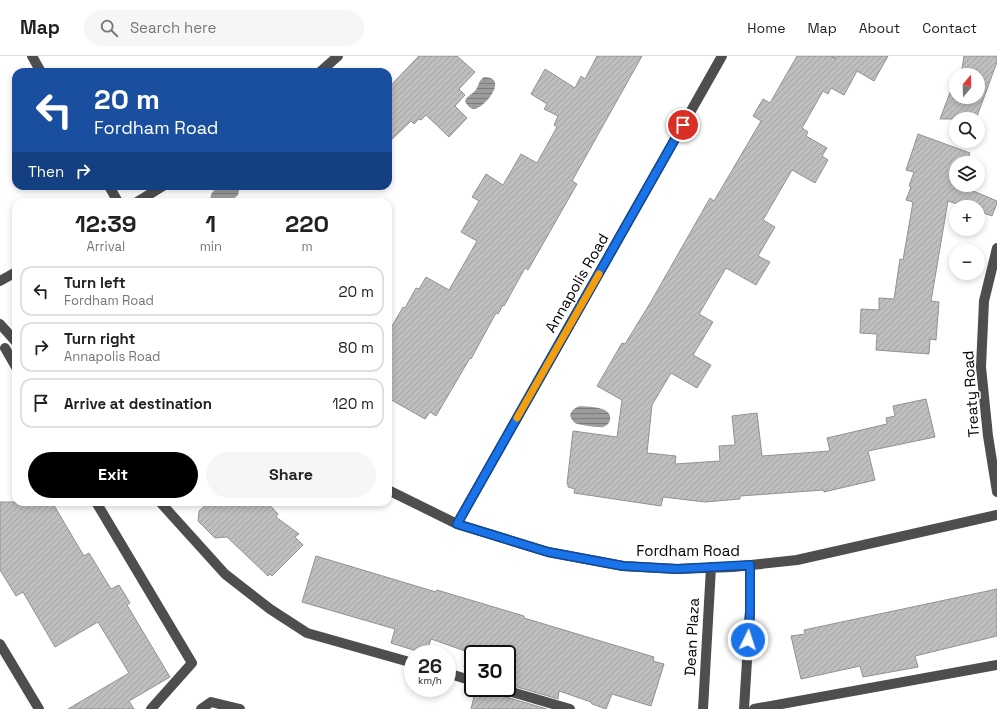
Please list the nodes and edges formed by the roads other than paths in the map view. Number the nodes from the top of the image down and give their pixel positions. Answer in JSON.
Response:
{"nodes":[{"id":1,"x":32,"y":56,"type":"edge"},
{"id":2,"x":338,"y":56,"type":"edge"},
{"id":3,"x":722,"y":56,"type":"edge"},
{"id":4,"x":39,"y":68,"type":"edge"},
{"id":5,"x":324,"y":68,"type":"edge"},
{"id":6,"x":156,"y":190,"type":"edge"},
{"id":7,"x":144,"y":198,"type":"edge"},
{"id":8,"x":997,"y":248,"type":"edge"},
{"id":9,"x":12,"y":274,"type":"edge"},
{"id":10,"x":0,"y":281,"type":"edge"},
{"id":11,"x":0,"y":324,"type":"edge"},
{"id":12,"x":12,"y":338,"type":"edge"},
{"id":13,"x":12,"y":344,"type":"edge"},
{"id":14,"x":2,"y":350,"type":"edge"},
{"id":15,"x":12,"y":362,"type":"edge"},
{"id":16,"x":392,"y":492,"type":"edge"},
{"id":17,"x":997,"y":492,"type":"edge"},
{"id":18,"x":98,"y":506,"type":"edge"},
{"id":19,"x":164,"y":506,"type":"edge"},
{"id":20,"x":997,"y":515,"type":"edge"},
{"id":21,"x":457,"y":524,"type":"junction"},
{"id":22,"x":750,"y":565,"type":"junction"},
{"id":23,"x":711,"y":567,"type":"junction"},
{"id":24,"x":0,"y":644,"type":"edge"},
{"id":25,"x":404,"y":660,"type":"edge"},
{"id":26,"x":997,"y":664,"type":"edge"},
{"id":27,"x":516,"y":693,"type":"edge"},
{"id":28,"x":39,"y":709,"type":"edge"},
{"id":29,"x":151,"y":709,"type":"edge"},
{"id":30,"x":200,"y":709,"type":"edge"},
{"id":31,"x":240,"y":709,"type":"edge"},
{"id":32,"x":570,"y":709,"type":"edge"},
{"id":33,"x":703,"y":709,"type":"edge"},
{"id":34,"x":744,"y":709,"type":"edge"},
{"id":35,"x":754,"y":709,"type":"edge"}],
"edges":[{"from":1,"to":4,"type":"street"},
{"from":2,"to":5,"type":"street"},
{"from":3,"to":21,"type":"street","name":"Annapolis Road"},
{"from":6,"to":7,"type":"street"},
{"from":8,"to":17,"type":"street","name":"Treaty Road"},
{"from":9,"to":10,"type":"street"},
{"from":11,"to":12,"type":"street"},
{"from":13,"to":14,"type":"street"},
{"from":14,"to":15,"type":"street"},
{"from":16,"to":21,"type":"street","name":"Fordham Road"},
{"from":18,"to":29,"type":"street"},
{"from":19,"to":25,"type":"street"},
{"from":20,"to":22,"type":"street","name":"Fordham Road"},
{"from":21,"to":23,"type":"street","name":"Fordham Road"},
{"from":22,"to":23,"type":"street","name":"Fordham Road"},
{"from":22,"to":34,"type":"street"},
{"from":23,"to":33,"type":"street","name":"Dean Plaza"},
{"from":24,"to":28,"type":"street"},
{"from":26,"to":35,"type":"street"},
{"from":27,"to":32,"type":"street"},
{"from":30,"to":31,"type":"street"}]}
